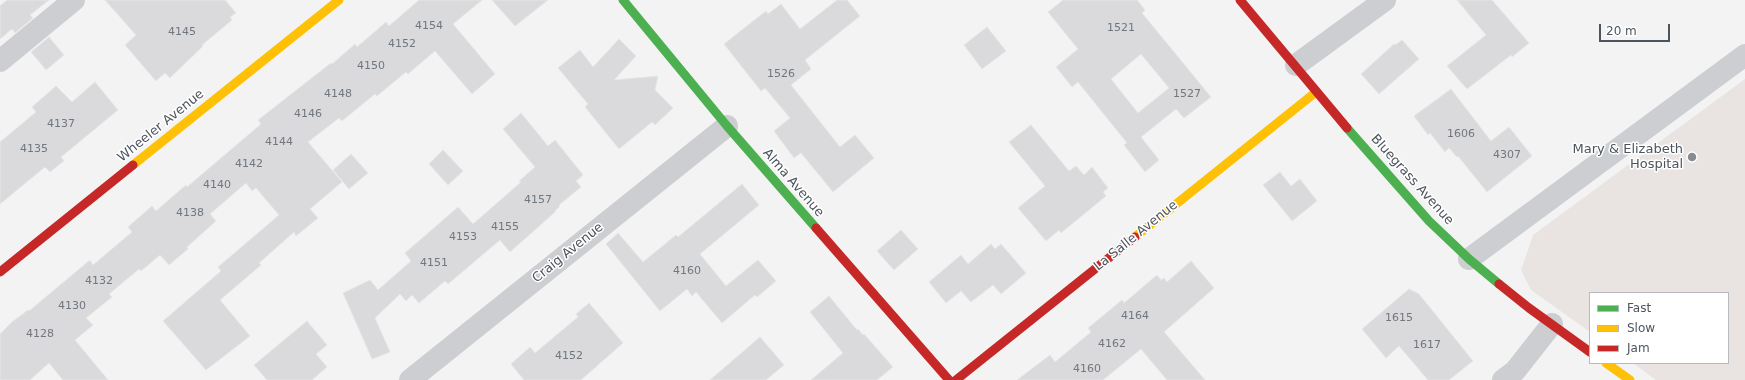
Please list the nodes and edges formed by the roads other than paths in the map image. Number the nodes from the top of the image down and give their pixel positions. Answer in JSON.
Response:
{"nodes":[{"id":1,"x":74,"y":0,"type":"edge"},
{"id":2,"x":339,"y":0,"type":"edge"},
{"id":3,"x":623,"y":0,"type":"edge"},
{"id":4,"x":1240,"y":0,"type":"edge"},
{"id":5,"x":1385,"y":0,"type":"edge"},
{"id":6,"x":1745,"y":55,"type":"edge"},
{"id":7,"x":0,"y":61,"type":"edge"},
{"id":8,"x":1296,"y":65,"type":"junction"},
{"id":9,"x":1316,"y":92,"type":"junction"},
{"id":10,"x":727,"y":126,"type":"junction"},
{"id":11,"x":1469,"y":259,"type":"junction"},
{"id":12,"x":0,"y":272,"type":"edge"},
{"id":13,"x":1552,"y":324,"type":"junction"},
{"id":14,"x":1589,"y":351,"type":"edge"},
{"id":15,"x":1607,"y":364,"type":"edge"},
{"id":16,"x":1512,"y":377,"type":"edge"},
{"id":17,"x":410,"y":380,"type":"edge"},
{"id":18,"x":948,"y":380,"type":"edge"},
{"id":19,"x":956,"y":380,"type":"edge"},
{"id":20,"x":1630,"y":380,"type":"edge"}],
"edges":[{"from":1,"to":7,"type":"street"},
{"from":2,"to":12,"type":"street","name":"Wheeler Avenue"},
{"from":3,"to":10,"type":"street","name":"Alma Avenue"},
{"from":4,"to":8,"type":"street","name":"Bluegrass Avenue"},
{"from":5,"to":8,"type":"street"},
{"from":6,"to":11,"type":"street"},
{"from":8,"to":9,"type":"street","name":"Bluegrass Avenue"},
{"from":9,"to":11,"type":"street","name":"Bluegrass Avenue"},
{"from":9,"to":19,"type":"street","name":"La Salle Avenue"},
{"from":10,"to":17,"type":"street","name":"Craig Avenue"},
{"from":10,"to":18,"type":"street","name":"Alma Avenue"},
{"from":11,"to":13,"type":"street","name":"Bluegrass Avenue"},
{"from":13,"to":14,"type":"street","name":"Bluegrass Avenue"},
{"from":13,"to":16,"type":"street"},
{"from":15,"to":20,"type":"street"}]}
